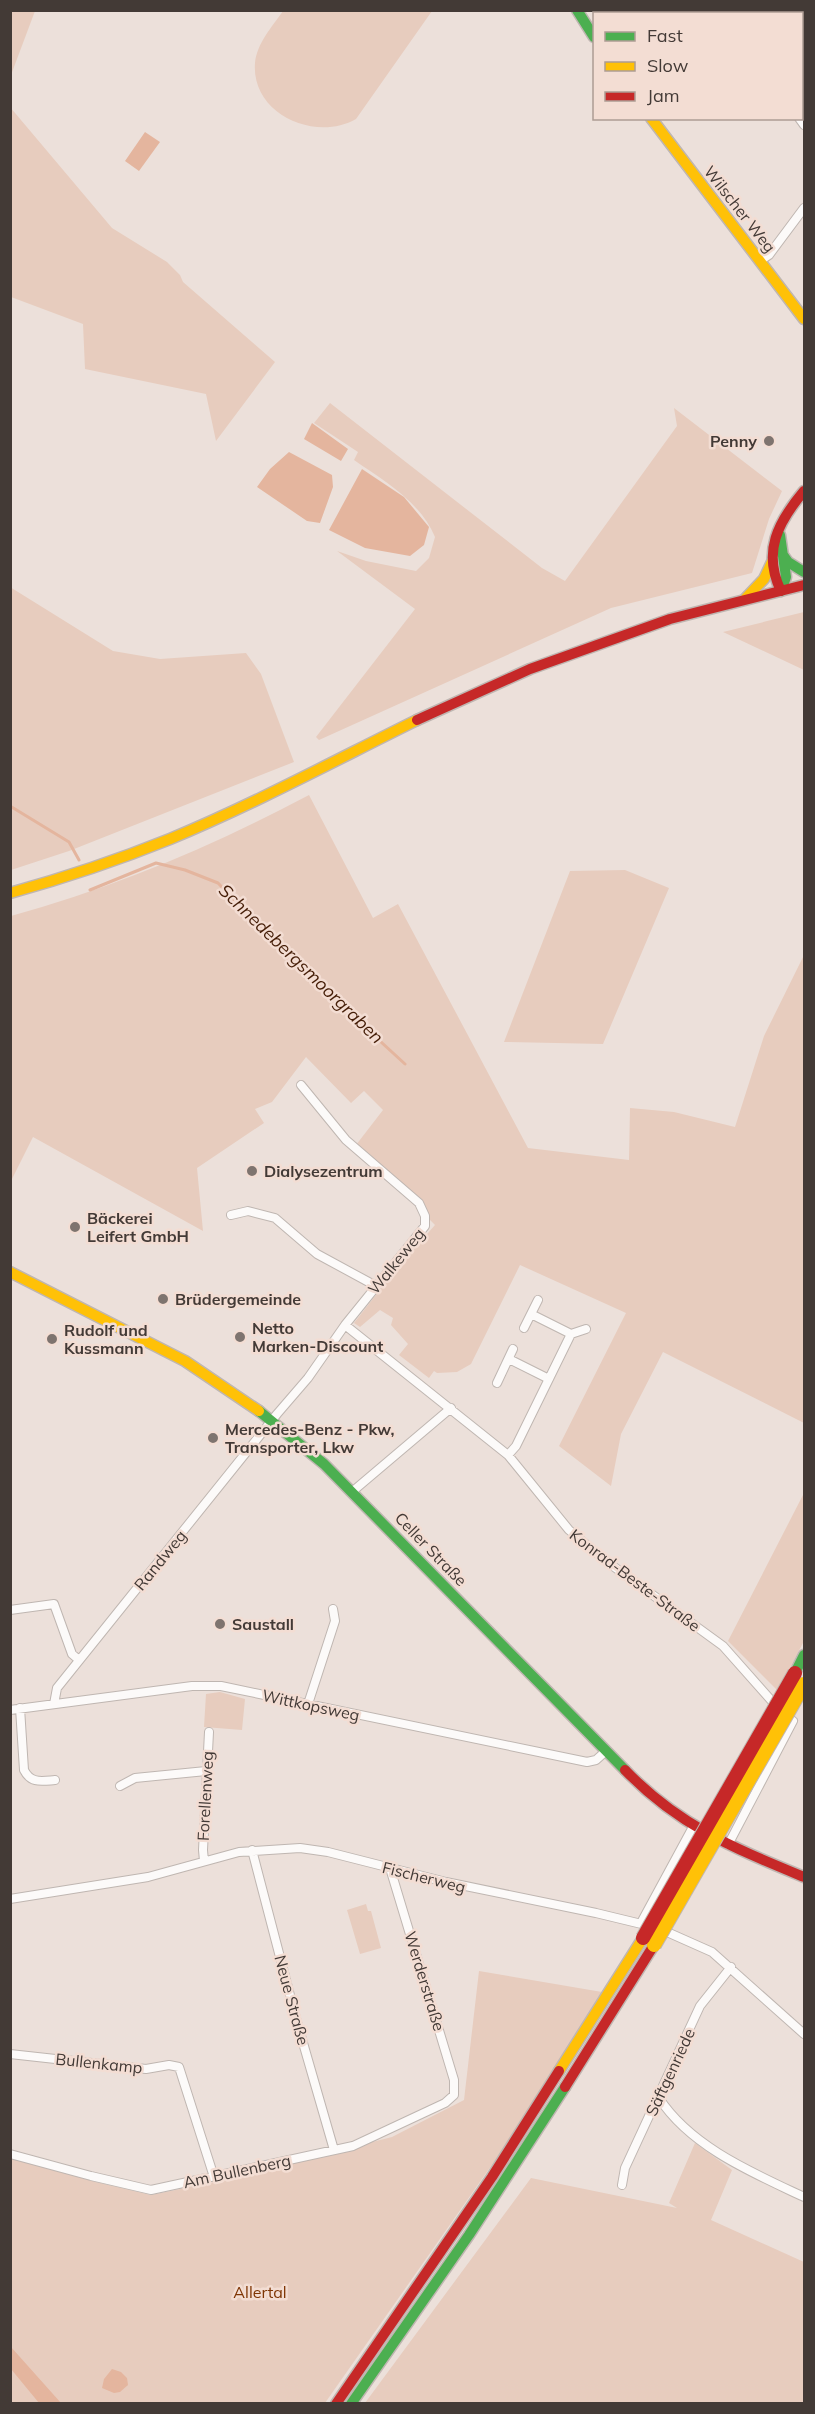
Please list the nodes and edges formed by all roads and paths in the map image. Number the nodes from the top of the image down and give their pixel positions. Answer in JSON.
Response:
{"nodes":[{"id":1,"x":577,"y":10,"type":"edge"},
{"id":2,"x":593,"y":35,"type":"edge"},
{"id":3,"x":653,"y":120,"type":"edge"},
{"id":4,"x":804,"y":208,"type":"edge"},
{"id":5,"x":801,"y":219,"type":"edge"},
{"id":6,"x":760,"y":261,"type":"junction"},
{"id":7,"x":804,"y":319,"type":"edge"},
{"id":8,"x":804,"y":491,"type":"edge"},
{"id":9,"x":777,"y":557,"type":"junction"},
{"id":10,"x":804,"y":572,"type":"edge"},
{"id":11,"x":804,"y":587,"type":"edge"},
{"id":12,"x":781,"y":591,"type":"junction"},
{"id":13,"x":744,"y":600,"type":"junction"},
{"id":14,"x":10,"y":893,"type":"edge"},
{"id":15,"x":302,"y":1085,"type":"dead end"},
{"id":16,"x":231,"y":1215,"type":"dead end"},
{"id":17,"x":10,"y":1272,"type":"edge"},
{"id":18,"x":376,"y":1286,"type":"junction"},
{"id":19,"x":538,"y":1300,"type":"dead end"},
{"id":20,"x":531,"y":1314,"type":"junction"},
{"id":21,"x":345,"y":1325,"type":"junction"},
{"id":22,"x":524,"y":1328,"type":"dead end"},
{"id":23,"x":586,"y":1329,"type":"dead end"},
{"id":24,"x":571,"y":1334,"type":"junction"},
{"id":25,"x":513,"y":1349,"type":"dead end"},
{"id":26,"x":508,"y":1359,"type":"junction"},
{"id":27,"x":549,"y":1379,"type":"junction"},
{"id":28,"x":497,"y":1383,"type":"dead end"},
{"id":29,"x":451,"y":1408,"type":"junction"},
{"id":30,"x":272,"y":1420,"type":"junction"},
{"id":31,"x":508,"y":1455,"type":"junction"},
{"id":32,"x":353,"y":1491,"type":"junction"},
{"id":33,"x":333,"y":1609,"type":"dead end"},
{"id":34,"x":10,"y":1610,"type":"edge"},
{"id":35,"x":804,"y":1655,"type":"edge"},
{"id":36,"x":80,"y":1660,"type":"junction"},
{"id":37,"x":804,"y":1684,"type":"edge"},
{"id":38,"x":54,"y":1704,"type":"junction"},
{"id":39,"x":308,"y":1704,"type":"junction"},
{"id":40,"x":20,"y":1708,"type":"junction"},
{"id":41,"x":10,"y":1710,"type":"edge"},
{"id":42,"x":208,"y":1732,"type":"dead end"},
{"id":43,"x":606,"y":1751,"type":"junction"},
{"id":44,"x":206,"y":1771,"type":"junction"},
{"id":45,"x":55,"y":1780,"type":"dead end"},
{"id":46,"x":120,"y":1786,"type":"dead end"},
{"id":47,"x":693,"y":1827,"type":"junction"},
{"id":48,"x":728,"y":1845,"type":"junction"},
{"id":49,"x":252,"y":1850,"type":"junction"},
{"id":50,"x":204,"y":1861,"type":"junction"},
{"id":51,"x":390,"y":1868,"type":"junction"},
{"id":52,"x":804,"y":1877,"type":"edge"},
{"id":53,"x":10,"y":1899,"type":"edge"},
{"id":54,"x":641,"y":1923,"type":"junction"},
{"id":55,"x":649,"y":1942,"type":"junction"},
{"id":56,"x":731,"y":1967,"type":"junction"},
{"id":57,"x":804,"y":2034,"type":"edge"},
{"id":58,"x":10,"y":2054,"type":"edge"},
{"id":59,"x":454,"y":2095,"type":"joint"},
{"id":60,"x":658,"y":2097,"type":"junction"},
{"id":61,"x":334,"y":2150,"type":"junction"},
{"id":62,"x":10,"y":2154,"type":"edge"},
{"id":63,"x":213,"y":2177,"type":"junction"},
{"id":64,"x":622,"y":2185,"type":"dead end"},
{"id":65,"x":804,"y":2197,"type":"edge"},
{"id":66,"x":336,"y":2403,"type":"edge"},
{"id":67,"x":351,"y":2403,"type":"edge"}],
"edges":[{"from":1,"to":2,"type":"main road"},
{"from":3,"to":6,"type":"main road","name":"Wilscher Weg"},
{"from":4,"to":5,"type":"street"},
{"from":5,"to":6,"type":"street"},
{"from":6,"to":7,"type":"main road","name":"Wilscher Weg"},
{"from":8,"to":9,"type":"main road"},
{"from":9,"to":10,"type":"main road"},
{"from":9,"to":12,"type":"main road"},
{"from":9,"to":13,"type":"main road"},
{"from":11,"to":12,"type":"main road"},
{"from":12,"to":13,"type":"main road"},
{"from":13,"to":14,"type":"main road"},
{"from":15,"to":18,"type":"street","name":"Walkeweg"},
{"from":16,"to":18,"type":"street"},
{"from":17,"to":30,"type":"main road","name":"Celler Straße"},
{"from":18,"to":21,"type":"street","name":"Walkeweg"},
{"from":19,"to":20,"type":"street"},
{"from":20,"to":22,"type":"street"},
{"from":20,"to":24,"type":"street"},
{"from":21,"to":29,"type":"street","name":"Konrad-Beste-Straße"},
{"from":21,"to":30,"type":"street","name":"Walkeweg"},
{"from":23,"to":24,"type":"street"},
{"from":24,"to":27,"type":"street"},
{"from":25,"to":26,"type":"street"},
{"from":26,"to":27,"type":"street"},
{"from":26,"to":28,"type":"street"},
{"from":27,"to":31,"type":"street"},
{"from":29,"to":31,"type":"street","name":"Konrad-Beste-Straße"},
{"from":29,"to":32,"type":"street"},
{"from":30,"to":32,"type":"main road","name":"Celler Straße"},
{"from":30,"to":36,"type":"street","name":"Randweg"},
{"from":31,"to":48,"type":"street","name":"Konrad-Beste-Straße"},
{"from":32,"to":43,"type":"main road","name":"Celler Straße"},
{"from":33,"to":39,"type":"street"},
{"from":34,"to":36,"type":"street"},
{"from":35,"to":55,"type":"main road","bridge":true},
{"from":36,"to":38,"type":"street","name":"Randweg"},
{"from":37,"to":55,"type":"main road","bridge":true},
{"from":38,"to":39,"type":"street","name":"Wittkopsweg"},
{"from":38,"to":40,"type":"street","name":"Wittkopsweg"},
{"from":39,"to":43,"type":"street","name":"Wittkopsweg"},
{"from":40,"to":41,"type":"street","name":"Wittkopsweg"},
{"from":40,"to":45,"type":"street"},
{"from":42,"to":44,"type":"street","name":"Forellenweg"},
{"from":43,"to":47,"type":"main road","name":"Celler Straße"},
{"from":44,"to":46,"type":"street"},
{"from":44,"to":50,"type":"street","name":"Forellenweg"},
{"from":47,"to":48,"type":"main road","name":"Celler Straße"},
{"from":47,"to":54,"type":"street"},
{"from":48,"to":52,"type":"main road","name":"Celler Straße"},
{"from":49,"to":50,"type":"street","name":"Fischerweg"},
{"from":49,"to":51,"type":"street","name":"Fischerweg"},
{"from":49,"to":61,"type":"street","name":"Neue Straße"},
{"from":50,"to":53,"type":"street","name":"Fischerweg"},
{"from":51,"to":54,"type":"street","name":"Fischerweg"},
{"from":51,"to":59,"type":"street","name":"Werderstraße"},
{"from":54,"to":56,"type":"street","name":"Fischerweg"},
{"from":55,"to":66,"type":"main road"},
{"from":55,"to":67,"type":"main road"},
{"from":56,"to":57,"type":"street","name":"Fischerweg"},
{"from":56,"to":60,"type":"street","name":"Säftgenriede"},
{"from":58,"to":63,"type":"street","name":"Bullenkamp"},
{"from":59,"to":61,"type":"street","name":"Am Bullenberg"},
{"from":60,"to":64,"type":"street","name":"Säftgenriede"},
{"from":60,"to":65,"type":"street"},
{"from":61,"to":63,"type":"street","name":"Am Bullenberg"},
{"from":62,"to":63,"type":"street","name":"Am Bullenberg"}]}
